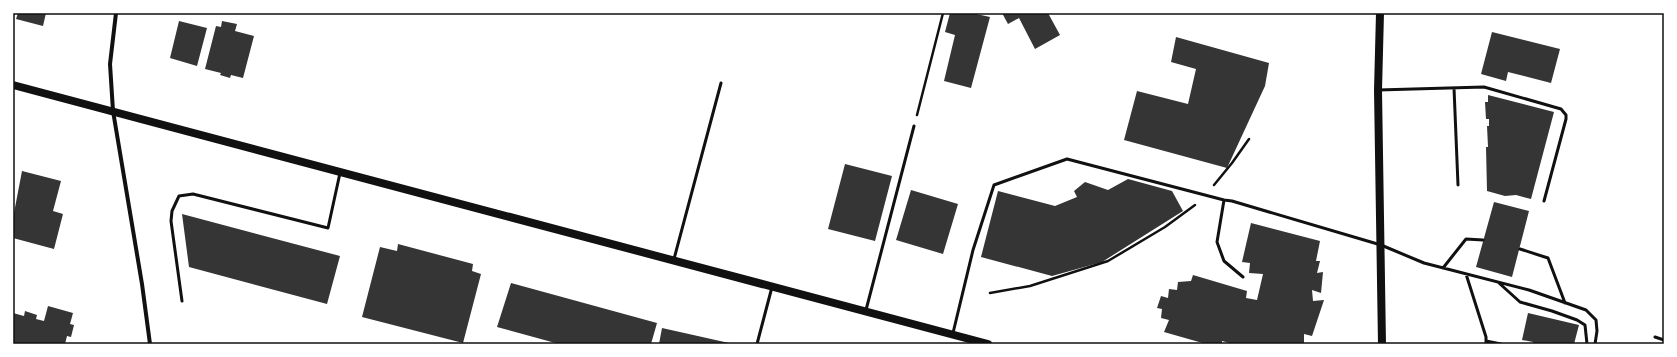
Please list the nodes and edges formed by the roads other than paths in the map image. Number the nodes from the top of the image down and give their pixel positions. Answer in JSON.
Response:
{"nodes":[{"id":1,"x":116,"y":13,"type":"edge"},
{"id":2,"x":1380,"y":13,"type":"edge"},
{"id":3,"x":721,"y":83,"type":"dead end"},
{"id":4,"x":13,"y":85,"type":"edge"},
{"id":5,"x":1454,"y":88,"type":"junction"},
{"id":6,"x":1378,"y":90,"type":"junction"},
{"id":7,"x":113,"y":111,"type":"junction"},
{"id":8,"x":914,"y":126,"type":"road end"},
{"id":9,"x":340,"y":171,"type":"junction"},
{"id":10,"x":1458,"y":185,"type":"dead end"},
{"id":11,"x":1224,"y":200,"type":"junction"},
{"id":12,"x":1544,"y":201,"type":"dead end"},
{"id":13,"x":1484,"y":240,"type":"dead end"},
{"id":14,"x":1381,"y":245,"type":"junction"},
{"id":15,"x":1520,"y":249,"type":"dead end"},
{"id":16,"x":673,"y":261,"type":"junction"},
{"id":17,"x":1443,"y":268,"type":"junction"},
{"id":18,"x":1466,"y":274,"type":"junction"},
{"id":19,"x":1243,"y":277,"type":"dead end"},
{"id":20,"x":1498,"y":282,"type":"junction"},
{"id":21,"x":772,"y":287,"type":"junction"},
{"id":22,"x":182,"y":301,"type":"dead end"},
{"id":23,"x":1565,"y":303,"type":"junction"},
{"id":24,"x":866,"y":312,"type":"junction"},
{"id":25,"x":952,"y":335,"type":"junction"},
{"id":26,"x":1655,"y":337,"type":"dead end"},
{"id":27,"x":1664,"y":340,"type":"edge"},
{"id":28,"x":1486,"y":343,"type":"edge"},
{"id":29,"x":150,"y":344,"type":"edge"},
{"id":30,"x":757,"y":344,"type":"edge"},
{"id":31,"x":988,"y":344,"type":"edge"},
{"id":32,"x":1382,"y":344,"type":"edge"},
{"id":33,"x":1501,"y":344,"type":"edge"},
{"id":34,"x":1587,"y":344,"type":"edge"},
{"id":35,"x":1595,"y":344,"type":"edge"}],
"edges":[{"from":1,"to":7,"type":"street"},
{"from":2,"to":6,"type":"main road"},
{"from":3,"to":16,"type":"lane"},
{"from":4,"to":7,"type":"main road"},
{"from":5,"to":6,"type":"lane"},
{"from":5,"to":10,"type":"lane"},
{"from":5,"to":12,"type":"lane"},
{"from":6,"to":14,"type":"main road"},
{"from":7,"to":9,"type":"main road"},
{"from":7,"to":29,"type":"street"},
{"from":8,"to":24,"type":"lane"},
{"from":9,"to":16,"type":"main road"},
{"from":9,"to":22,"type":"lane"},
{"from":11,"to":14,"type":"lane"},
{"from":11,"to":19,"type":"lane"},
{"from":11,"to":25,"type":"lane"},
{"from":13,"to":17,"type":"lane"},
{"from":14,"to":17,"type":"lane"},
{"from":14,"to":32,"type":"main road"},
{"from":15,"to":23,"type":"lane"},
{"from":16,"to":21,"type":"main road"},
{"from":17,"to":18,"type":"lane"},
{"from":18,"to":20,"type":"lane"},
{"from":18,"to":28,"type":"lane"},
{"from":20,"to":23,"type":"lane"},
{"from":20,"to":34,"type":"lane"},
{"from":21,"to":24,"type":"main road"},
{"from":21,"to":30,"type":"lane"},
{"from":23,"to":35,"type":"lane"},
{"from":24,"to":25,"type":"main road"},
{"from":25,"to":31,"type":"main road"},
{"from":26,"to":27,"type":"lane"},
{"from":28,"to":33,"type":"lane"}]}
